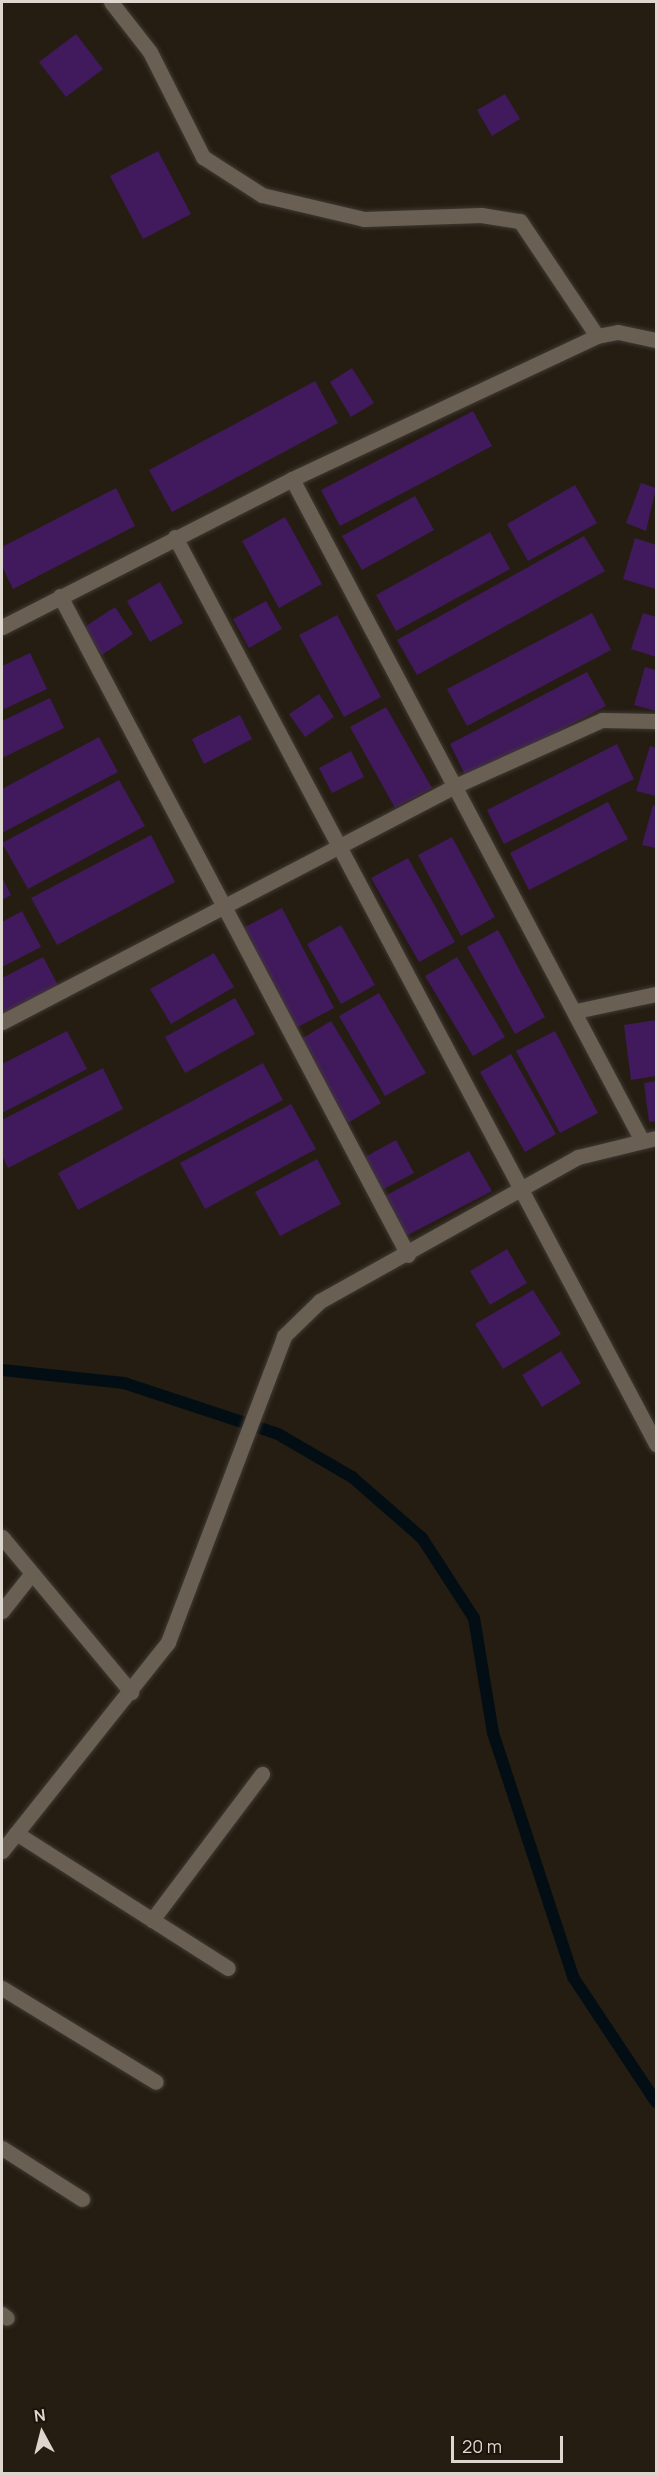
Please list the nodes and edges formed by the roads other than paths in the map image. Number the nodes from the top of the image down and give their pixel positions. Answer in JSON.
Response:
{"nodes":[{"id":1,"x":111,"y":2,"type":"edge"},
{"id":2,"x":597,"y":336,"type":"junction"},
{"id":3,"x":657,"y":340,"type":"edge"},
{"id":4,"x":292,"y":479,"type":"junction"},
{"id":5,"x":175,"y":537,"type":"junction"},
{"id":6,"x":60,"y":596,"type":"junction"},
{"id":7,"x":2,"y":627,"type":"edge"},
{"id":8,"x":657,"y":721,"type":"edge"},
{"id":9,"x":455,"y":786,"type":"junction"},
{"id":10,"x":342,"y":846,"type":"junction"},
{"id":11,"x":224,"y":906,"type":"junction"},
{"id":12,"x":657,"y":994,"type":"edge"},
{"id":13,"x":576,"y":1011,"type":"junction"},
{"id":14,"x":2,"y":1022,"type":"edge"},
{"id":15,"x":649,"y":1138,"type":"edge"},
{"id":16,"x":520,"y":1191,"type":"junction"},
{"id":17,"x":408,"y":1254,"type":"junction"},
{"id":18,"x":657,"y":1444,"type":"edge"},
{"id":19,"x":2,"y":1537,"type":"edge"},
{"id":20,"x":32,"y":1573,"type":"junction"},
{"id":21,"x":2,"y":1611,"type":"edge"},
{"id":22,"x":131,"y":1692,"type":"junction"},
{"id":23,"x":262,"y":1774,"type":"dead end"},
{"id":24,"x":16,"y":1833,"type":"junction"},
{"id":25,"x":2,"y":1851,"type":"edge"},
{"id":26,"x":152,"y":1920,"type":"junction"},
{"id":27,"x":228,"y":1968,"type":"dead end"},
{"id":28,"x":2,"y":1988,"type":"edge"},
{"id":29,"x":156,"y":2082,"type":"dead end"},
{"id":30,"x":2,"y":2148,"type":"edge"},
{"id":31,"x":82,"y":2199,"type":"dead end"}],
"edges":[{"from":1,"to":2,"type":"street"},
{"from":2,"to":3,"type":"street"},
{"from":2,"to":4,"type":"street"},
{"from":4,"to":5,"type":"street"},
{"from":4,"to":9,"type":"street"},
{"from":5,"to":6,"type":"street"},
{"from":5,"to":10,"type":"street"},
{"from":6,"to":7,"type":"street"},
{"from":6,"to":11,"type":"street"},
{"from":8,"to":9,"type":"street"},
{"from":9,"to":10,"type":"street"},
{"from":9,"to":13,"type":"street"},
{"from":10,"to":11,"type":"street"},
{"from":10,"to":16,"type":"street"},
{"from":11,"to":14,"type":"street"},
{"from":11,"to":17,"type":"street"},
{"from":12,"to":13,"type":"street"},
{"from":13,"to":15,"type":"street"},
{"from":15,"to":16,"type":"street"},
{"from":16,"to":17,"type":"street"},
{"from":16,"to":18,"type":"street"},
{"from":17,"to":22,"type":"street"},
{"from":19,"to":20,"type":"street"},
{"from":20,"to":21,"type":"street"},
{"from":20,"to":22,"type":"street"},
{"from":22,"to":24,"type":"street"},
{"from":23,"to":26,"type":"street"},
{"from":24,"to":25,"type":"street"},
{"from":24,"to":26,"type":"street"},
{"from":26,"to":27,"type":"street"},
{"from":28,"to":29,"type":"street"},
{"from":30,"to":31,"type":"street"}]}
